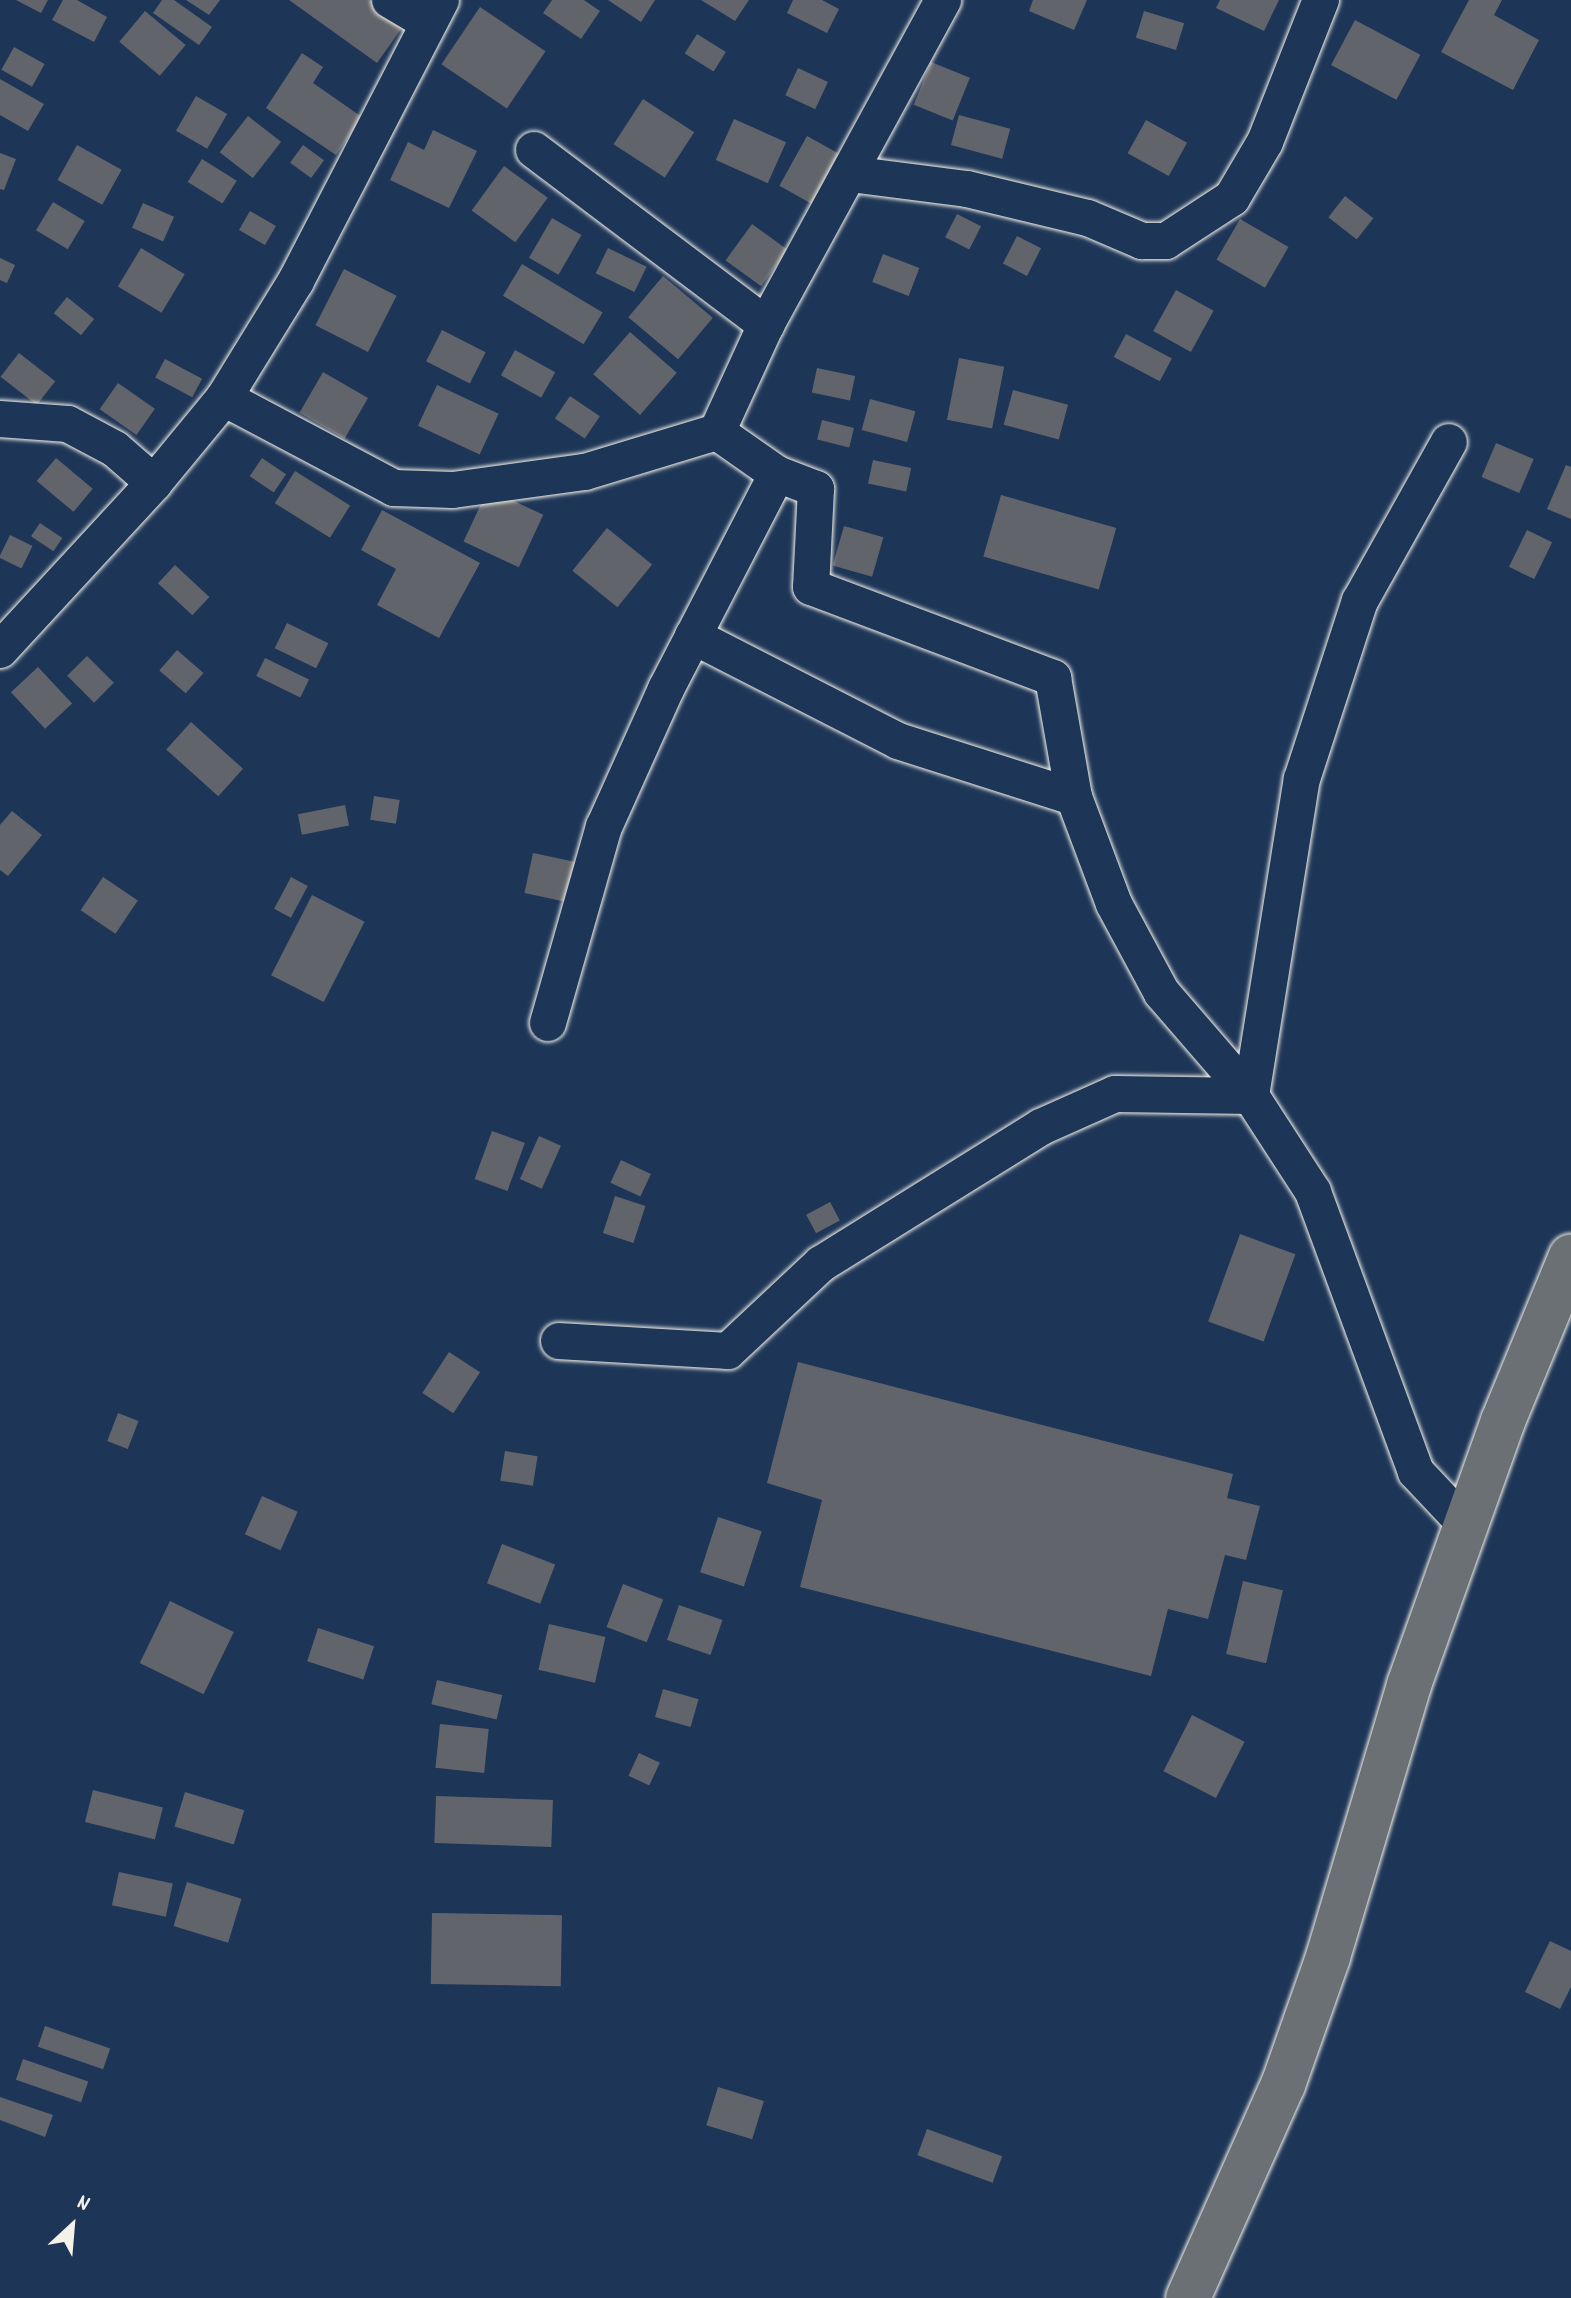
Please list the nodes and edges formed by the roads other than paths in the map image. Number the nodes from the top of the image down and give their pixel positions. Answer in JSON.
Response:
{"nodes":[{"id":1,"x":390,"y":0,"type":"edge"},
{"id":2,"x":1321,"y":0,"type":"edge"},
{"id":3,"x":931,"y":4,"type":"edge"},
{"id":4,"x":435,"y":11,"type":"edge"},
{"id":5,"x":534,"y":150,"type":"dead end"},
{"id":6,"x":850,"y":174,"type":"junction"},
{"id":7,"x":766,"y":325,"type":"junction"},
{"id":8,"x":224,"y":398,"type":"junction"},
{"id":9,"x":0,"y":419,"type":"edge"},
{"id":10,"x":717,"y":432,"type":"junction"},
{"id":11,"x":1449,"y":442,"type":"dead end"},
{"id":12,"x":777,"y":474,"type":"junction"},
{"id":13,"x":154,"y":483,"type":"junction"},
{"id":14,"x":693,"y":636,"type":"junction"},
{"id":15,"x":0,"y":650,"type":"edge"},
{"id":16,"x":1074,"y":797,"type":"junction"},
{"id":17,"x":548,"y":1023,"type":"dead end"},
{"id":18,"x":1251,"y":1096,"type":"junction"},
{"id":19,"x":1571,"y":1256,"type":"edge"},
{"id":20,"x":559,"y":1341,"type":"dead end"},
{"id":21,"x":1466,"y":1525,"type":"junction"},
{"id":22,"x":1188,"y":2298,"type":"edge"}],
"edges":[{"from":1,"to":4,"type":"street"},
{"from":2,"to":6,"type":"street"},
{"from":3,"to":6,"type":"street"},
{"from":4,"to":8,"type":"street"},
{"from":5,"to":7,"type":"street"},
{"from":6,"to":7,"type":"street"},
{"from":7,"to":10,"type":"street"},
{"from":8,"to":10,"type":"street"},
{"from":8,"to":13,"type":"street"},
{"from":9,"to":13,"type":"street"},
{"from":10,"to":12,"type":"street"},
{"from":11,"to":18,"type":"street"},
{"from":12,"to":14,"type":"street"},
{"from":12,"to":16,"type":"street"},
{"from":13,"to":15,"type":"street"},
{"from":14,"to":16,"type":"street"},
{"from":14,"to":17,"type":"street"},
{"from":16,"to":18,"type":"street"},
{"from":18,"to":20,"type":"street"},
{"from":18,"to":21,"type":"street"},
{"from":19,"to":21,"type":"main road"},
{"from":21,"to":22,"type":"main road"}]}
